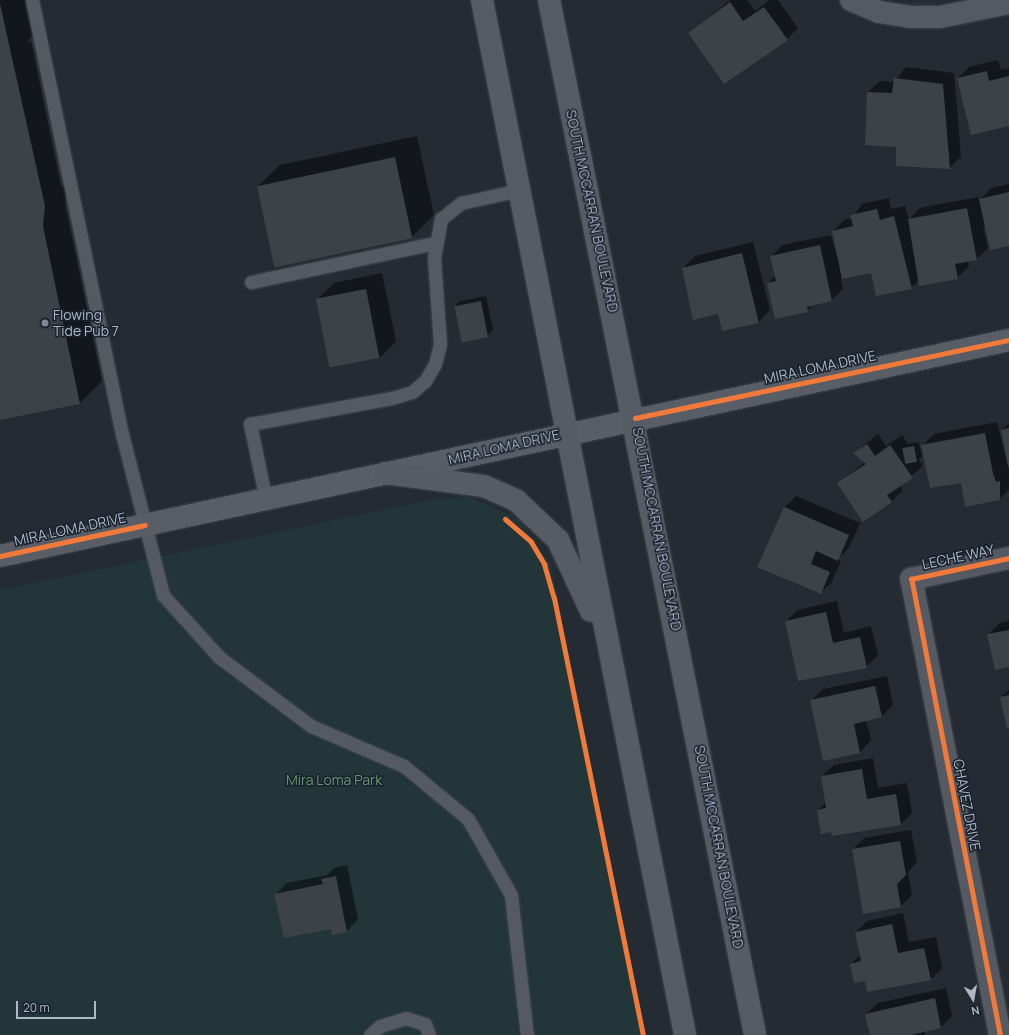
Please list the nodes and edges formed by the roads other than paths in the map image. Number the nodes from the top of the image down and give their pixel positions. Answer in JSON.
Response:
{"nodes":[{"id":1,"x":32,"y":0,"type":"edge"},
{"id":2,"x":482,"y":0,"type":"edge"},
{"id":3,"x":549,"y":0,"type":"edge"},
{"id":4,"x":851,"y":0,"type":"edge"},
{"id":5,"x":1009,"y":3,"type":"edge"},
{"id":6,"x":519,"y":190,"type":"junction"},
{"id":7,"x":435,"y":243,"type":"junction"},
{"id":8,"x":251,"y":282,"type":"dead end"},
{"id":9,"x":1009,"y":340,"type":"edge"},
{"id":10,"x":635,"y":418,"type":"junction"},
{"id":11,"x":567,"y":432,"type":"junction"},
{"id":12,"x":385,"y":473,"type":"junction"},
{"id":13,"x":266,"y":500,"type":"junction"},
{"id":14,"x":145,"y":525,"type":"junction"},
{"id":15,"x":0,"y":556,"type":"edge"},
{"id":16,"x":1009,"y":558,"type":"edge"},
{"id":17,"x":911,"y":579,"type":"joint"},
{"id":18,"x":612,"y":661,"type":"junction"},
{"id":19,"x":370,"y":1035,"type":"edge"},
{"id":20,"x":429,"y":1035,"type":"edge"},
{"id":21,"x":527,"y":1035,"type":"edge"},
{"id":22,"x":685,"y":1035,"type":"edge"},
{"id":23,"x":756,"y":1035,"type":"edge"},
{"id":24,"x":1000,"y":1035,"type":"edge"}],
"edges":[{"from":1,"to":14,"type":"lane"},
{"from":2,"to":6,"type":"main road"},
{"from":3,"to":10,"type":"main road","name":"SOUTH MCCARRAN BOULEVARD"},
{"from":4,"to":5,"type":"street"},
{"from":6,"to":7,"type":"lane"},
{"from":6,"to":11,"type":"main road"},
{"from":7,"to":8,"type":"lane"},
{"from":7,"to":13,"type":"lane"},
{"from":9,"to":10,"type":"main road","name":"MIRA LOMA DRIVE"},
{"from":10,"to":11,"type":"main road","name":"MIRA LOMA DRIVE"},
{"from":10,"to":23,"type":"main road","name":"SOUTH MCCARRAN BOULEVARD"},
{"from":11,"to":12,"type":"main road","name":"MIRA LOMA DRIVE"},
{"from":11,"to":18,"type":"main road"},
{"from":12,"to":13,"type":"main road","name":"MIRA LOMA DRIVE"},
{"from":12,"to":18,"type":"main road"},
{"from":13,"to":14,"type":"main road","name":"MIRA LOMA DRIVE"},
{"from":14,"to":15,"type":"main road","name":"MIRA LOMA DRIVE"},
{"from":14,"to":21,"type":"lane"},
{"from":16,"to":17,"type":"street","name":"LECHE WAY"},
{"from":17,"to":24,"type":"street","name":"CHAVEZ DRIVE"},
{"from":18,"to":22,"type":"main road"},
{"from":19,"to":20,"type":"lane"}]}
